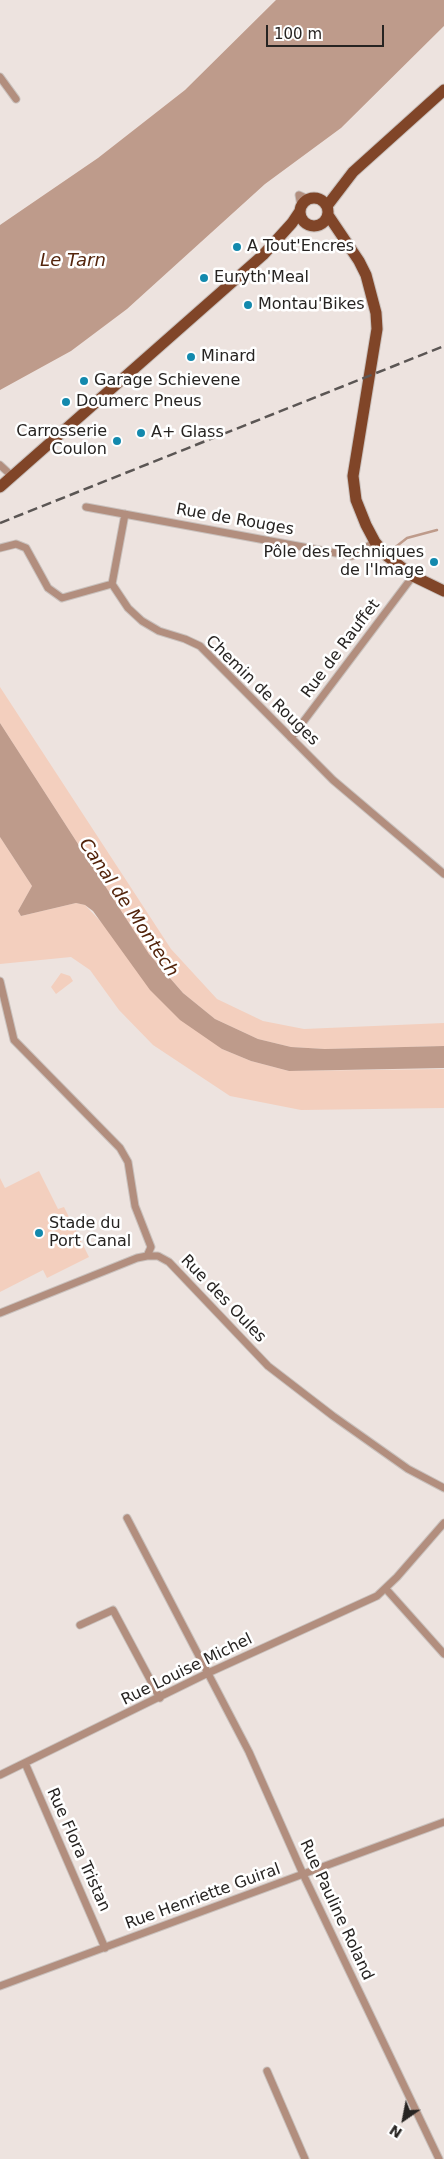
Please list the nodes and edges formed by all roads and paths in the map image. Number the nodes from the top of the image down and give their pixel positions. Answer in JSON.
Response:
{"nodes":[{"id":1,"x":0,"y":77,"type":"edge"},
{"id":2,"x":444,"y":90,"type":"edge"},
{"id":3,"x":16,"y":99,"type":"dead end"},
{"id":4,"x":353,"y":172,"type":"junction"},
{"id":5,"x":306,"y":203,"type":"junction"},
{"id":6,"x":327,"y":210,"type":"junction"},
{"id":7,"x":312,"y":225,"type":"junction"},
{"id":8,"x":349,"y":246,"type":"junction"},
{"id":9,"x":263,"y":255,"type":"junction"},
{"id":10,"x":0,"y":465,"type":"edge"},
{"id":11,"x":12,"y":476,"type":"junction"},
{"id":12,"x":0,"y":487,"type":"edge"},
{"id":13,"x":86,"y":506,"type":"dead end"},
{"id":14,"x":125,"y":514,"type":"junction"},
{"id":15,"x":375,"y":542,"type":"junction"},
{"id":16,"x":0,"y":548,"type":"edge"},
{"id":17,"x":413,"y":576,"type":"junction"},
{"id":18,"x":112,"y":584,"type":"junction"},
{"id":19,"x":444,"y":591,"type":"edge"},
{"id":20,"x":291,"y":738,"type":"junction"},
{"id":21,"x":444,"y":874,"type":"edge"},
{"id":22,"x":0,"y":980,"type":"edge"},
{"id":23,"x":147,"y":1256,"type":"junction"},
{"id":24,"x":0,"y":1313,"type":"edge"},
{"id":25,"x":444,"y":1488,"type":"edge"},
{"id":26,"x":127,"y":1518,"type":"dead end"},
{"id":27,"x":444,"y":1523,"type":"edge"},
{"id":28,"x":386,"y":1589,"type":"junction"},
{"id":29,"x":80,"y":1626,"type":"dead end"},
{"id":30,"x":444,"y":1654,"type":"edge"},
{"id":31,"x":208,"y":1673,"type":"junction"},
{"id":32,"x":160,"y":1698,"type":"junction"},
{"id":33,"x":25,"y":1763,"type":"junction"},
{"id":34,"x":0,"y":1775,"type":"edge"},
{"id":35,"x":444,"y":1822,"type":"edge"},
{"id":36,"x":303,"y":1874,"type":"junction"},
{"id":37,"x":105,"y":1948,"type":"junction"},
{"id":38,"x":0,"y":1986,"type":"edge"},
{"id":39,"x":268,"y":2072,"type":"dead end"},
{"id":40,"x":305,"y":2159,"type":"edge"},
{"id":41,"x":439,"y":2159,"type":"edge"}],
"edges":[{"from":1,"to":3,"type":"street"},
{"from":2,"to":4,"type":"main road"},
{"from":4,"to":5,"type":"main road"},
{"from":4,"to":6,"type":"main road"},
{"from":5,"to":6,"type":"main road"},
{"from":5,"to":7,"type":"main road"},
{"from":5,"to":9,"type":"main road"},
{"from":6,"to":7,"type":"main road"},
{"from":6,"to":8,"type":"main road"},
{"from":7,"to":8,"type":"main road"},
{"from":7,"to":9,"type":"main road"},
{"from":8,"to":15,"type":"main road"},
{"from":9,"to":11,"type":"main road"},
{"from":10,"to":11,"type":"street"},
{"from":11,"to":12,"type":"main road"},
{"from":13,"to":14,"type":"street","name":"Rue de Rouges"},
{"from":14,"to":15,"type":"street","name":"Rue de Rouges"},
{"from":14,"to":18,"type":"street"},
{"from":15,"to":17,"type":"main road"},
{"from":16,"to":18,"type":"street"},
{"from":17,"to":19,"type":"main road"},
{"from":17,"to":20,"type":"street","name":"Rue de Rauffet"},
{"from":18,"to":20,"type":"street","name":"Chemin de Rouges"},
{"from":20,"to":21,"type":"street","name":"Chemin de Rouges"},
{"from":22,"to":23,"type":"street"},
{"from":23,"to":24,"type":"street"},
{"from":23,"to":25,"type":"street","name":"Rue des Oules"},
{"from":26,"to":31,"type":"street","name":"Rue Pauline Roland"},
{"from":27,"to":28,"type":"street","name":"Rue Louise Michel"},
{"from":28,"to":30,"type":"street"},
{"from":28,"to":31,"type":"street","name":"Rue Louise Michel"},
{"from":29,"to":32,"type":"street"},
{"from":31,"to":32,"type":"street","name":"Rue Louise Michel"},
{"from":31,"to":36,"type":"street","name":"Rue Pauline Roland"},
{"from":32,"to":33,"type":"street","name":"Rue Louise Michel"},
{"from":33,"to":34,"type":"street","name":"Rue Louise Michel"},
{"from":33,"to":37,"type":"street","name":"Rue Flora Tristan"},
{"from":35,"to":36,"type":"street","name":"Rue Henriette Guiral"},
{"from":36,"to":37,"type":"street","name":"Rue Henriette Guiral"},
{"from":36,"to":41,"type":"street","name":"Rue Pauline Roland"},
{"from":37,"to":38,"type":"street","name":"Rue Henriette Guiral"},
{"from":39,"to":40,"type":"street"}]}
